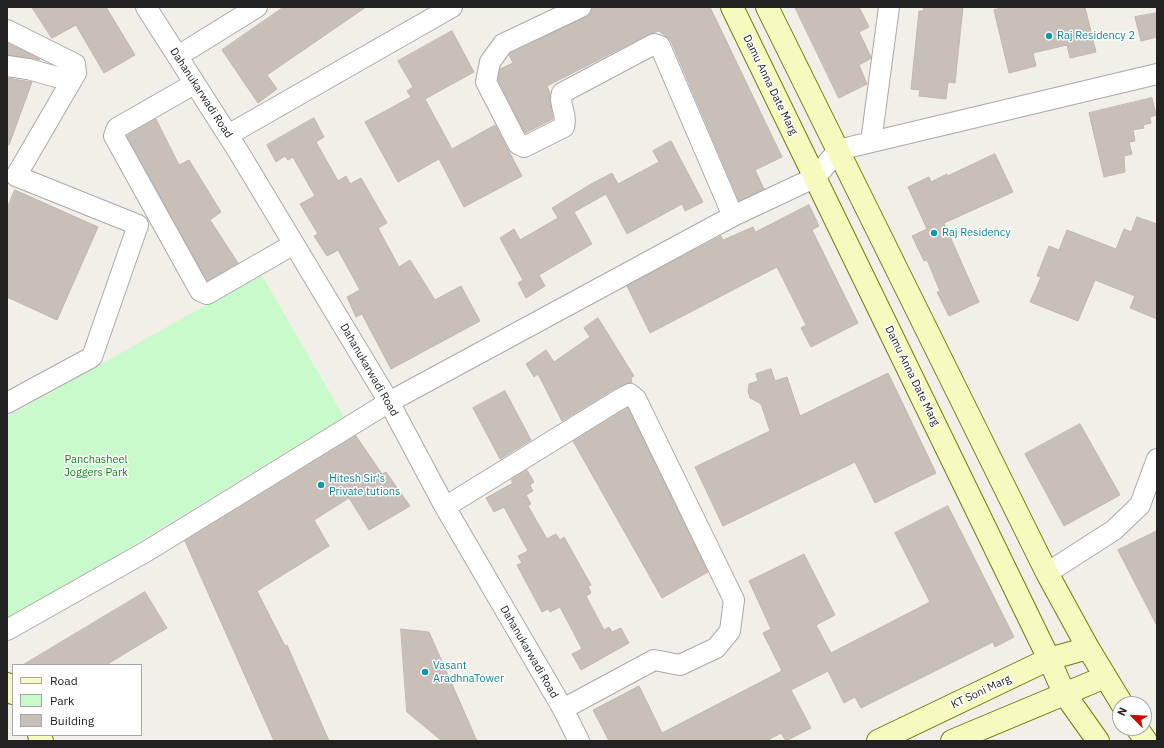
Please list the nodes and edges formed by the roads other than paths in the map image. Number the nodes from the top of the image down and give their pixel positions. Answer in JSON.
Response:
{"nodes":[{"id":1,"x":146,"y":7,"type":"edge"},
{"id":2,"x":257,"y":7,"type":"edge"},
{"id":3,"x":452,"y":7,"type":"edge"},
{"id":4,"x":581,"y":7,"type":"edge"},
{"id":5,"x":732,"y":7,"type":"edge"},
{"id":6,"x":767,"y":7,"type":"edge"},
{"id":7,"x":889,"y":7,"type":"edge"},
{"id":8,"x":7,"y":30,"type":"edge"},
{"id":9,"x":178,"y":56,"type":"junction"},
{"id":10,"x":7,"y":66,"type":"edge"},
{"id":11,"x":1157,"y":74,"type":"edge"},
{"id":12,"x":71,"y":81,"type":"junction"},
{"id":13,"x":194,"y":84,"type":"junction"},
{"id":14,"x":228,"y":135,"type":"junction"},
{"id":15,"x":871,"y":142,"type":"junction"},
{"id":16,"x":838,"y":150,"type":"junction"},
{"id":17,"x":816,"y":177,"type":"junction"},
{"id":18,"x":10,"y":179,"type":"edge"},
{"id":19,"x":733,"y":216,"type":"junction"},
{"id":20,"x":294,"y":244,"type":"junction"},
{"id":21,"x":389,"y":402,"type":"junction"},
{"id":22,"x":7,"y":403,"type":"edge"},
{"id":23,"x":1157,"y":459,"type":"edge"},
{"id":24,"x":445,"y":507,"type":"junction"},
{"id":25,"x":1047,"y":573,"type":"junction"},
{"id":26,"x":7,"y":630,"type":"edge"},
{"id":27,"x":1088,"y":648,"type":"junction"},
{"id":28,"x":1049,"y":660,"type":"junction"},
{"id":29,"x":1105,"y":677,"type":"junction"},
{"id":30,"x":1064,"y":694,"type":"junction"},
{"id":31,"x":1117,"y":696,"type":"edge"},
{"id":32,"x":563,"y":710,"type":"junction"},
{"id":33,"x":579,"y":741,"type":"edge"},
{"id":34,"x":878,"y":741,"type":"edge"},
{"id":35,"x":952,"y":741,"type":"edge"},
{"id":36,"x":1098,"y":741,"type":"edge"}],
"edges":[{"from":1,"to":9,"type":"street","name":"Dahanukarwadi Road"},
{"from":2,"to":9,"type":"street"},
{"from":3,"to":14,"type":"street"},
{"from":4,"to":19,"type":"street"},
{"from":5,"to":17,"type":"street","name":"Damu Anna Date Marg"},
{"from":6,"to":16,"type":"street"},
{"from":7,"to":15,"type":"street"},
{"from":8,"to":12,"type":"street"},
{"from":9,"to":13,"type":"street","name":"Dahanukarwadi Road"},
{"from":10,"to":12,"type":"street"},
{"from":11,"to":15,"type":"street"},
{"from":12,"to":18,"type":"street"},
{"from":13,"to":14,"type":"street","name":"Dahanukarwadi Road"},
{"from":13,"to":20,"type":"street"},
{"from":14,"to":20,"type":"street","name":"Dahanukarwadi Road"},
{"from":15,"to":16,"type":"street"},
{"from":16,"to":17,"type":"street"},
{"from":16,"to":25,"type":"street"},
{"from":17,"to":19,"type":"street"},
{"from":17,"to":28,"type":"street","name":"Damu Anna Date Marg"},
{"from":18,"to":22,"type":"street"},
{"from":19,"to":21,"type":"street"},
{"from":20,"to":21,"type":"street","name":"Dahanukarwadi Road"},
{"from":21,"to":24,"type":"street","name":"Dahanukarwadi Road"},
{"from":21,"to":26,"type":"street"},
{"from":23,"to":25,"type":"street"},
{"from":24,"to":32,"type":"street","name":"Dahanukarwadi Road"},
{"from":24,"to":32,"type":"street"},
{"from":25,"to":27,"type":"street"},
{"from":27,"to":28,"type":"street","name":"KT Soni Marg"},
{"from":27,"to":29,"type":"street"},
{"from":28,"to":30,"type":"street","name":"Damu Anna Date Marg"},
{"from":28,"to":34,"type":"street","name":"KT Soni Marg"},
{"from":29,"to":30,"type":"street"},
{"from":29,"to":31,"type":"street"},
{"from":30,"to":35,"type":"street"},
{"from":30,"to":36,"type":"street","name":"Damu Anna Date Marg"},
{"from":32,"to":33,"type":"street","name":"Dahanukarwadi Road"}]}
